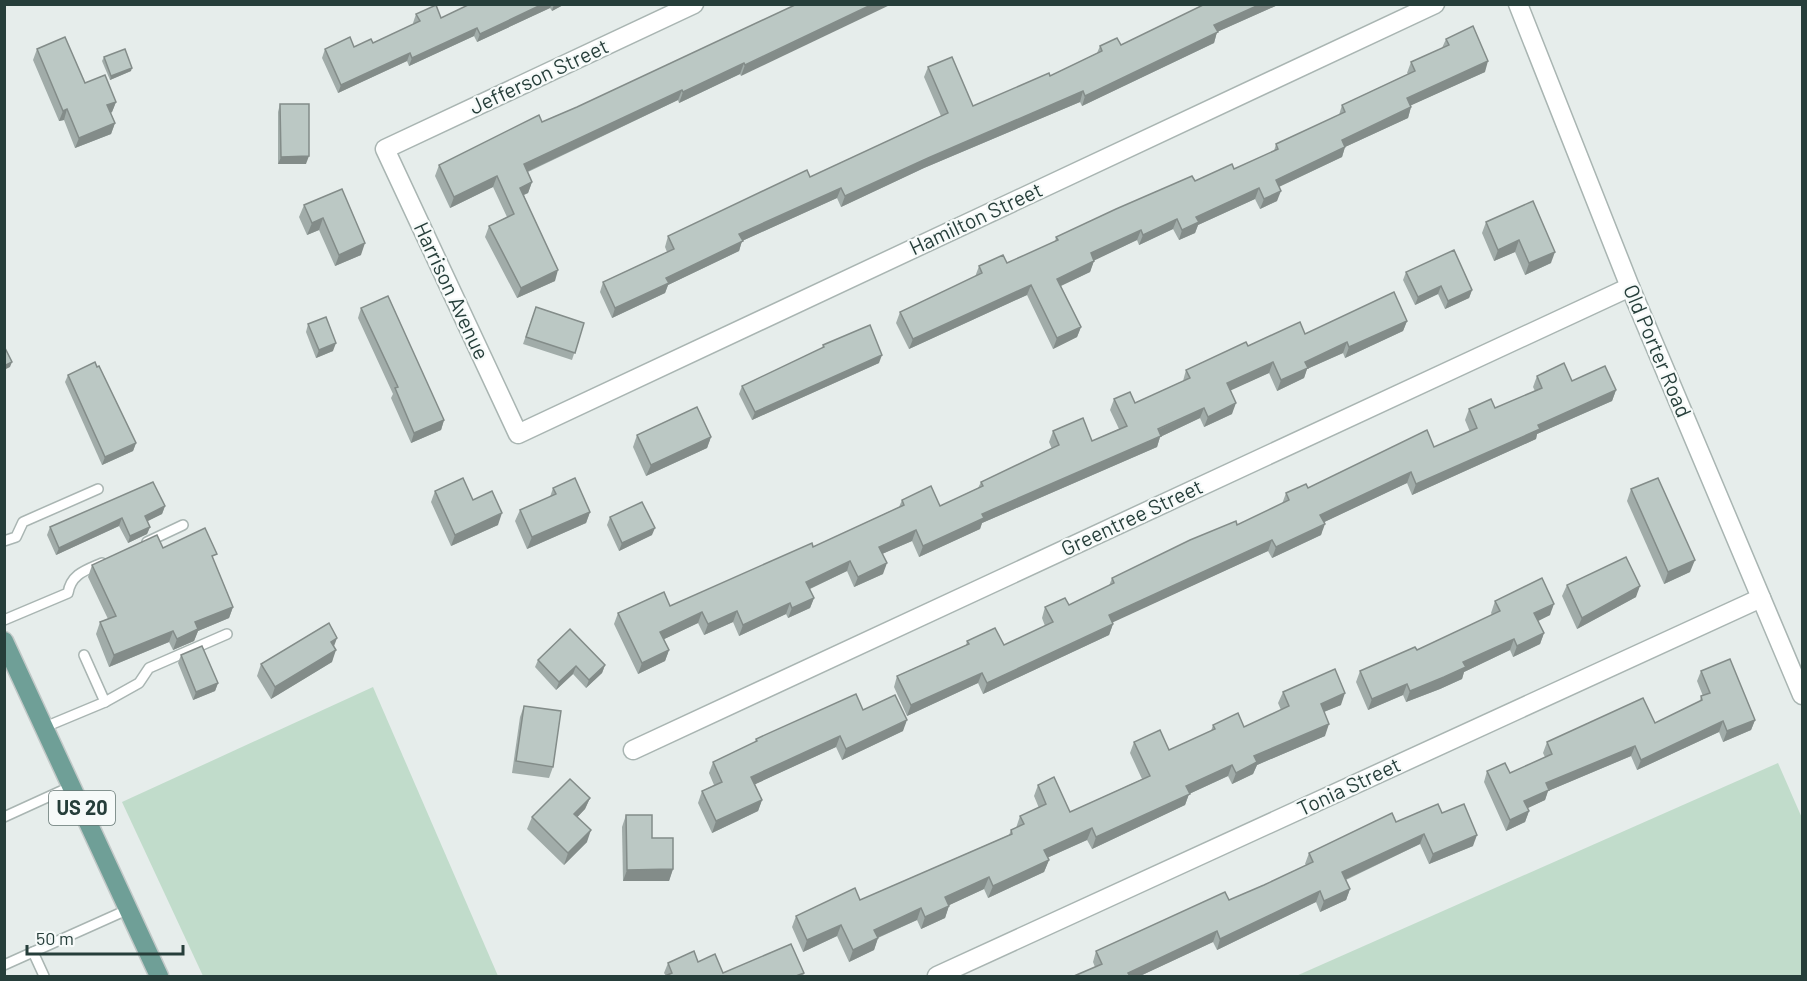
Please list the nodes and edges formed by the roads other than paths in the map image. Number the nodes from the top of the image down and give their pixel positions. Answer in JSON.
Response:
{"nodes":[{"id":1,"x":694,"y":4,"type":"edge"},
{"id":2,"x":1435,"y":4,"type":"edge"},
{"id":3,"x":1518,"y":4,"type":"edge"},
{"id":4,"x":385,"y":149,"type":"joint"},
{"id":5,"x":1630,"y":287,"type":"junction"},
{"id":6,"x":518,"y":434,"type":"joint"},
{"id":7,"x":98,"y":489,"type":"dead end"},
{"id":8,"x":183,"y":525,"type":"dead end"},
{"id":9,"x":4,"y":541,"type":"edge"},
{"id":10,"x":141,"y":545,"type":"edge"},
{"id":11,"x":108,"y":560,"type":"edge"},
{"id":12,"x":1761,"y":598,"type":"junction"},
{"id":13,"x":4,"y":620,"type":"edge"},
{"id":14,"x":227,"y":634,"type":"dead end"},
{"id":15,"x":4,"y":641,"type":"edge"},
{"id":16,"x":84,"y":655,"type":"dead end"},
{"id":17,"x":1803,"y":694,"type":"edge"},
{"id":18,"x":105,"y":702,"type":"junction"},
{"id":19,"x":45,"y":727,"type":"junction"},
{"id":20,"x":633,"y":750,"type":"dead end"},
{"id":21,"x":72,"y":786,"type":"junction"},
{"id":22,"x":4,"y":817,"type":"edge"},
{"id":23,"x":129,"y":909,"type":"junction"},
{"id":24,"x":33,"y":952,"type":"junction"},
{"id":25,"x":4,"y":965,"type":"edge"},
{"id":26,"x":44,"y":976,"type":"edge"},
{"id":27,"x":159,"y":976,"type":"edge"},
{"id":28,"x":937,"y":976,"type":"edge"}],
"edges":[{"from":1,"to":4,"type":"street","name":"Jefferson Street"},
{"from":2,"to":6,"type":"street","name":"Hamilton Street"},
{"from":3,"to":5,"type":"street","name":"Old Porter Road"},
{"from":4,"to":6,"type":"street","name":"Harrison Avenue"},
{"from":5,"to":12,"type":"street","name":"Old Porter Road"},
{"from":5,"to":20,"type":"street","name":"Greentree Street"},
{"from":7,"to":9,"type":"lane"},
{"from":8,"to":10,"type":"lane"},
{"from":11,"to":13,"type":"lane"},
{"from":12,"to":17,"type":"street","name":"Old Porter Road"},
{"from":12,"to":28,"type":"street","name":"Tonia Street"},
{"from":14,"to":18,"type":"lane"},
{"from":15,"to":19,"type":"main road","number":"US 20"},
{"from":16,"to":18,"type":"lane"},
{"from":18,"to":19,"type":"lane"},
{"from":19,"to":21,"type":"main road","number":"US 20"},
{"from":21,"to":22,"type":"lane"},
{"from":21,"to":23,"type":"main road","number":"US 20"},
{"from":23,"to":24,"type":"lane"},
{"from":23,"to":27,"type":"main road","number":"US 20"},
{"from":24,"to":25,"type":"lane"},
{"from":24,"to":26,"type":"lane"}]}
